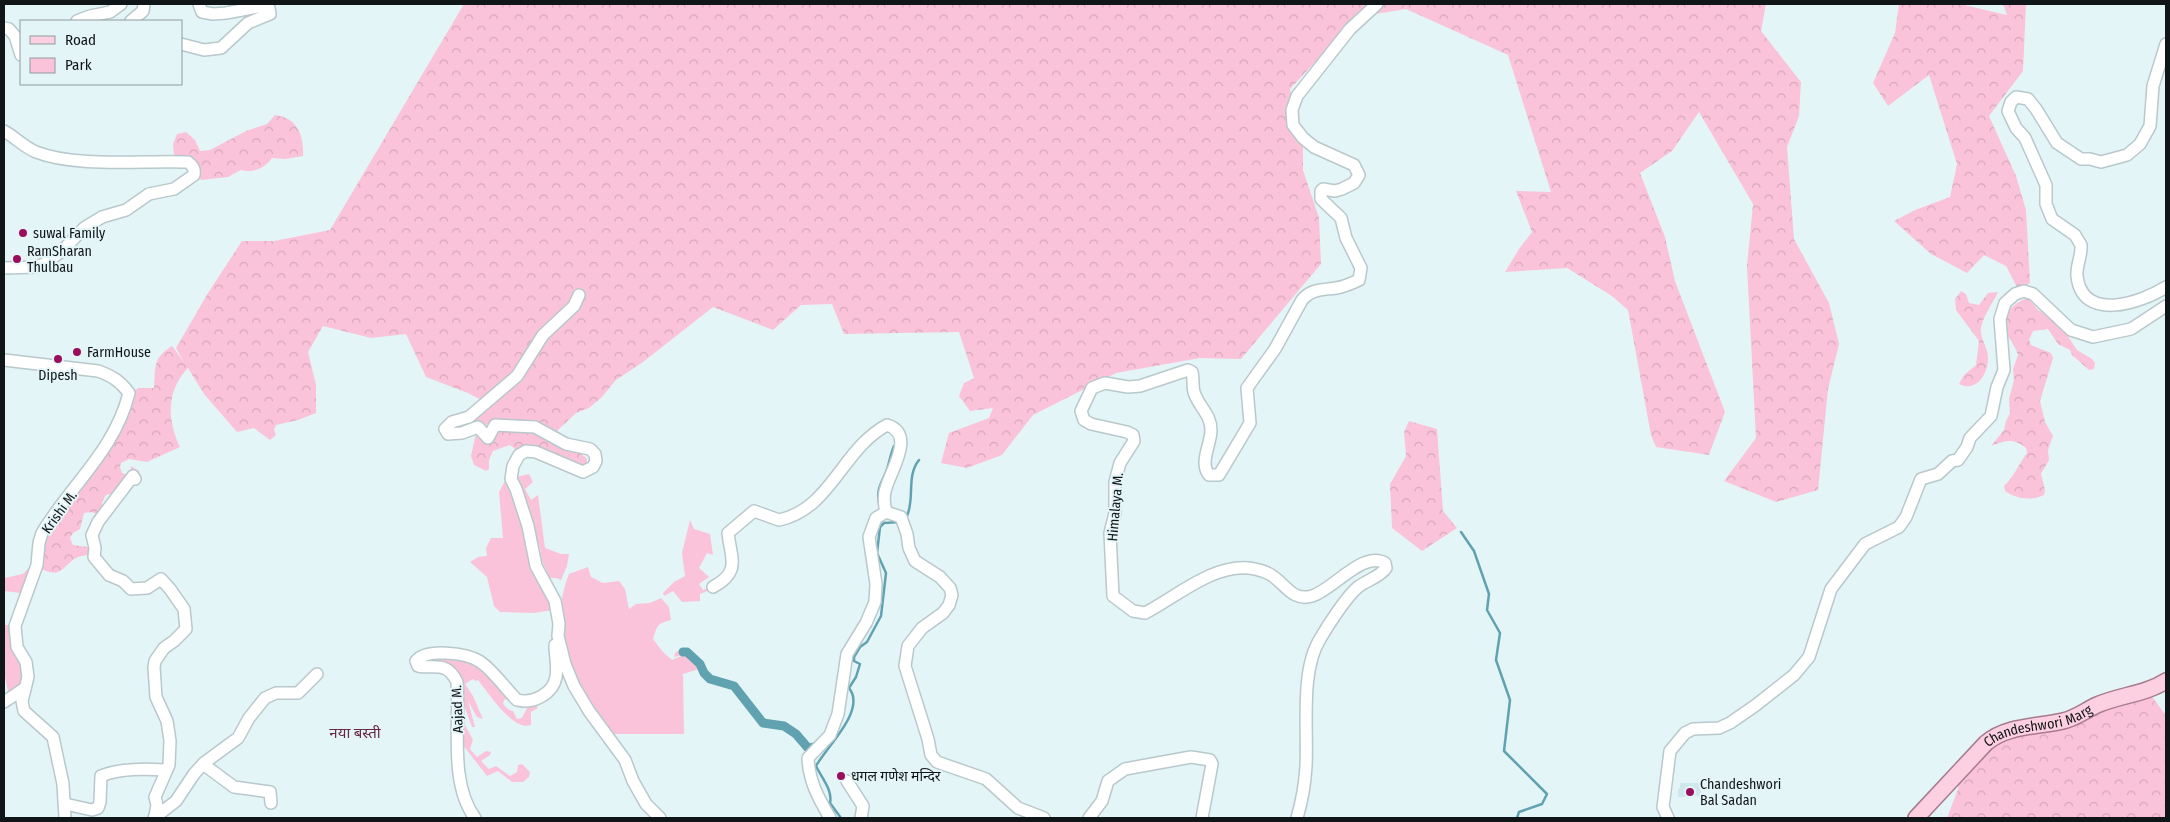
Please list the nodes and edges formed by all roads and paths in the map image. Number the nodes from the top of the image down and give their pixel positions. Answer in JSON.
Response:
{"nodes":[{"id":1,"x":121,"y":4,"type":"edge"},
{"id":2,"x":144,"y":4,"type":"edge"},
{"id":3,"x":199,"y":4,"type":"edge"},
{"id":4,"x":1377,"y":4,"type":"edge"},
{"id":5,"x":80,"y":20,"type":"edge"},
{"id":6,"x":133,"y":20,"type":"edge"},
{"id":7,"x":4,"y":28,"type":"edge"},
{"id":8,"x":182,"y":44,"type":"edge"},
{"id":9,"x":2166,"y":44,"type":"edge"},
{"id":10,"x":20,"y":51,"type":"edge"},
{"id":11,"x":4,"y":131,"type":"edge"},
{"id":12,"x":4,"y":268,"type":"edge"},
{"id":13,"x":2166,"y":287,"type":"edge"},
{"id":14,"x":579,"y":295,"type":"dead end"},
{"id":15,"x":2166,"y":306,"type":"edge"},
{"id":16,"x":4,"y":360,"type":"edge"},
{"id":17,"x":135,"y":479,"type":"dead end"},
{"id":18,"x":886,"y":512,"type":"junction"},
{"id":19,"x":713,"y":587,"type":"dead end"},
{"id":20,"x":558,"y":636,"type":"junction"},
{"id":21,"x":317,"y":674,"type":"dead end"},
{"id":22,"x":2166,"y":681,"type":"edge"},
{"id":23,"x":25,"y":688,"type":"junction"},
{"id":24,"x":4,"y":702,"type":"edge"},
{"id":25,"x":203,"y":764,"type":"junction"},
{"id":26,"x":166,"y":770,"type":"junction"},
{"id":27,"x":847,"y":781,"type":"dead end"},
{"id":28,"x":271,"y":803,"type":"dead end"},
{"id":29,"x":65,"y":804,"type":"junction"},
{"id":30,"x":154,"y":817,"type":"edge"},
{"id":31,"x":65,"y":818,"type":"edge"},
{"id":32,"x":475,"y":818,"type":"edge"},
{"id":33,"x":660,"y":818,"type":"edge"},
{"id":34,"x":830,"y":818,"type":"edge"},
{"id":35,"x":861,"y":818,"type":"edge"},
{"id":36,"x":1044,"y":818,"type":"edge"},
{"id":37,"x":1089,"y":818,"type":"edge"},
{"id":38,"x":1202,"y":818,"type":"edge"},
{"id":39,"x":1297,"y":818,"type":"edge"},
{"id":40,"x":1668,"y":818,"type":"edge"},
{"id":41,"x":1916,"y":818,"type":"edge"}],
"edges":[{"from":1,"to":5,"type":"street"},
{"from":2,"to":6,"type":"street"},
{"from":3,"to":8,"type":"street"},
{"from":4,"to":39,"type":"street","name":"Himalaya M."},
{"from":7,"to":10,"type":"street"},
{"from":9,"to":13,"type":"street"},
{"from":11,"to":12,"type":"street"},
{"from":14,"to":20,"type":"street"},
{"from":15,"to":40,"type":"street"},
{"from":16,"to":23,"type":"street","name":"Krishi M."},
{"from":17,"to":26,"type":"street"},
{"from":18,"to":19,"type":"street"},
{"from":18,"to":34,"type":"street"},
{"from":18,"to":36,"type":"street"},
{"from":20,"to":32,"type":"street","name":"Aajad M."},
{"from":20,"to":33,"type":"street"},
{"from":21,"to":25,"type":"street"},
{"from":22,"to":41,"type":"main road","name":"Chandeshwori Marg"},
{"from":23,"to":24,"type":"street"},
{"from":23,"to":29,"type":"street","name":"Krishi M."},
{"from":25,"to":28,"type":"street"},
{"from":25,"to":30,"type":"street"},
{"from":26,"to":29,"type":"street"},
{"from":26,"to":30,"type":"street"},
{"from":27,"to":35,"type":"street"},
{"from":29,"to":31,"type":"street","name":"Krishi M."},
{"from":37,"to":38,"type":"street"}]}
